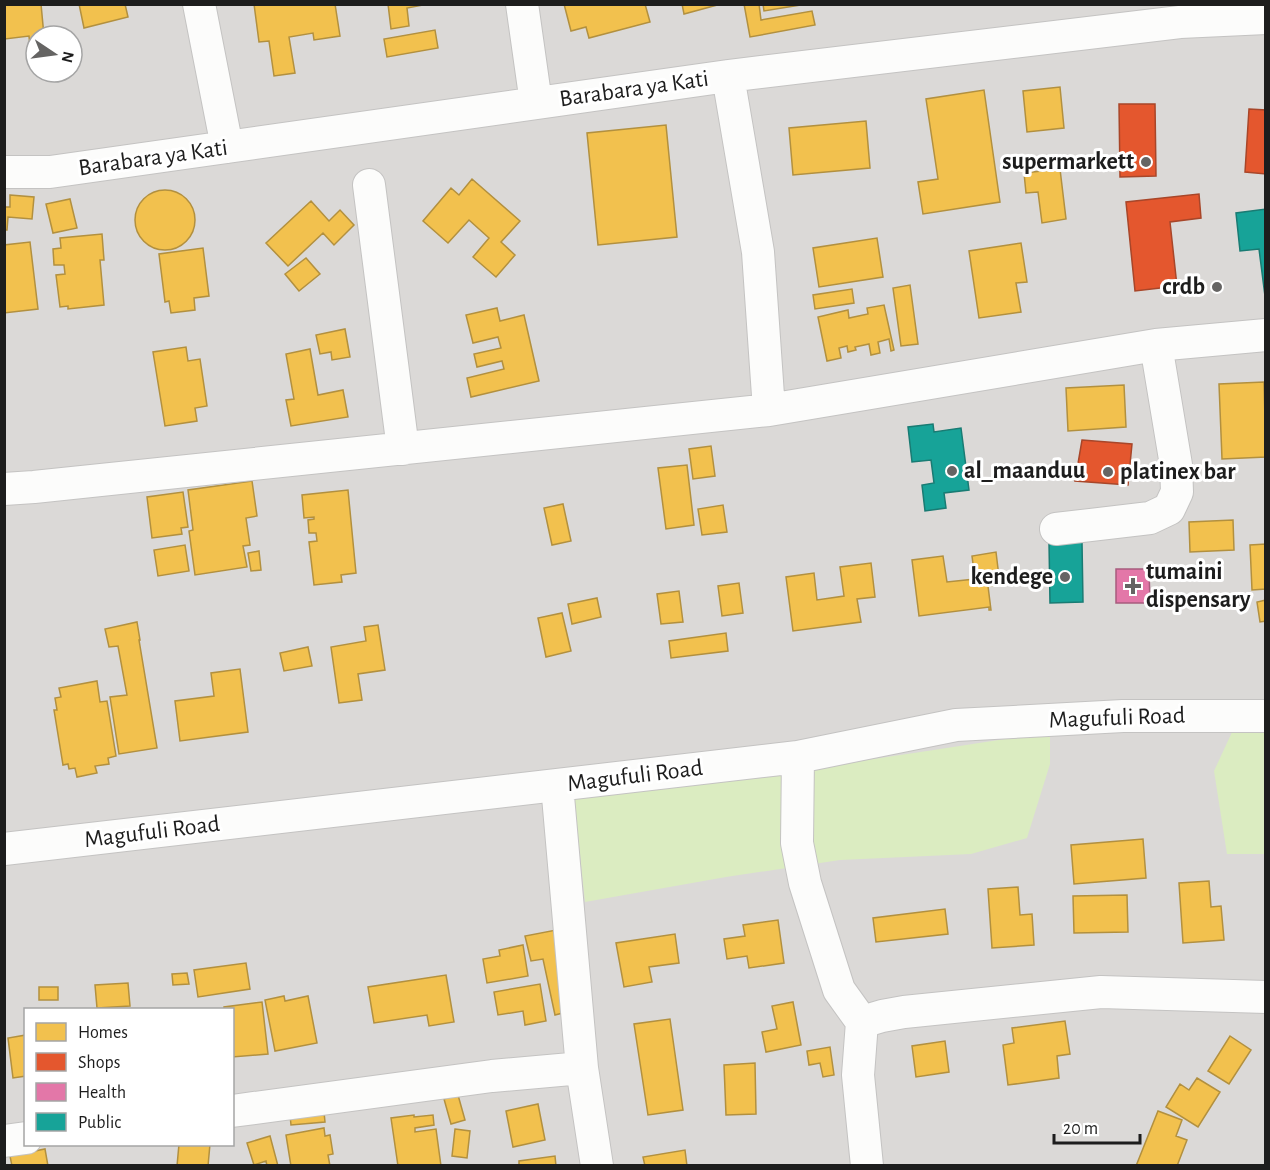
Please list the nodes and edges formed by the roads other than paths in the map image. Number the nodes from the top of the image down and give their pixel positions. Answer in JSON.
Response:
{"nodes":[{"id":1,"x":199,"y":4,"type":"edge"},
{"id":2,"x":522,"y":4,"type":"edge"},
{"id":3,"x":1178,"y":13,"type":"edge"},
{"id":4,"x":1266,"y":18,"type":"edge"},
{"id":5,"x":728,"y":76,"type":"junction"},
{"id":6,"x":536,"y":103,"type":"junction"},
{"id":7,"x":227,"y":147,"type":"junction"},
{"id":8,"x":4,"y":172,"type":"edge"},
{"id":9,"x":369,"y":185,"type":"dead end"},
{"id":10,"x":1266,"y":335,"type":"edge"},
{"id":11,"x":1156,"y":345,"type":"junction"},
{"id":12,"x":769,"y":410,"type":"junction"},
{"id":13,"x":403,"y":448,"type":"junction"},
{"id":14,"x":4,"y":489,"type":"edge"},
{"id":15,"x":1056,"y":529,"type":"dead end"},
{"id":16,"x":1266,"y":716,"type":"edge"},
{"id":17,"x":798,"y":757,"type":"junction"},
{"id":18,"x":557,"y":785,"type":"junction"},
{"id":19,"x":4,"y":849,"type":"edge"},
{"id":20,"x":1266,"y":997,"type":"edge"},
{"id":21,"x":862,"y":1022,"type":"junction"},
{"id":22,"x":582,"y":1068,"type":"junction"},
{"id":23,"x":234,"y":1111,"type":"edge"},
{"id":24,"x":24,"y":1138,"type":"edge"},
{"id":25,"x":4,"y":1141,"type":"edge"},
{"id":26,"x":597,"y":1166,"type":"edge"},
{"id":27,"x":867,"y":1166,"type":"edge"}],
"edges":[{"from":1,"to":7,"type":"street"},
{"from":2,"to":6,"type":"street"},
{"from":3,"to":4,"type":"street","name":"Barabara ya Kati"},
{"from":3,"to":5,"type":"street","name":"Barabara ya Kati"},
{"from":5,"to":6,"type":"street","name":"Barabara ya Kati"},
{"from":5,"to":12,"type":"street"},
{"from":6,"to":7,"type":"street","name":"Barabara ya Kati"},
{"from":7,"to":8,"type":"street","name":"Barabara ya Kati"},
{"from":9,"to":13,"type":"street"},
{"from":10,"to":11,"type":"street"},
{"from":11,"to":12,"type":"street"},
{"from":11,"to":15,"type":"street"},
{"from":12,"to":13,"type":"street"},
{"from":13,"to":14,"type":"street"},
{"from":16,"to":17,"type":"street","name":"Magufuli Road"},
{"from":17,"to":18,"type":"street","name":"Magufuli Road"},
{"from":17,"to":21,"type":"street"},
{"from":18,"to":19,"type":"street","name":"Magufuli Road"},
{"from":18,"to":22,"type":"street"},
{"from":20,"to":21,"type":"street"},
{"from":21,"to":27,"type":"street"},
{"from":22,"to":23,"type":"street"},
{"from":22,"to":26,"type":"street"},
{"from":24,"to":25,"type":"street"}]}
